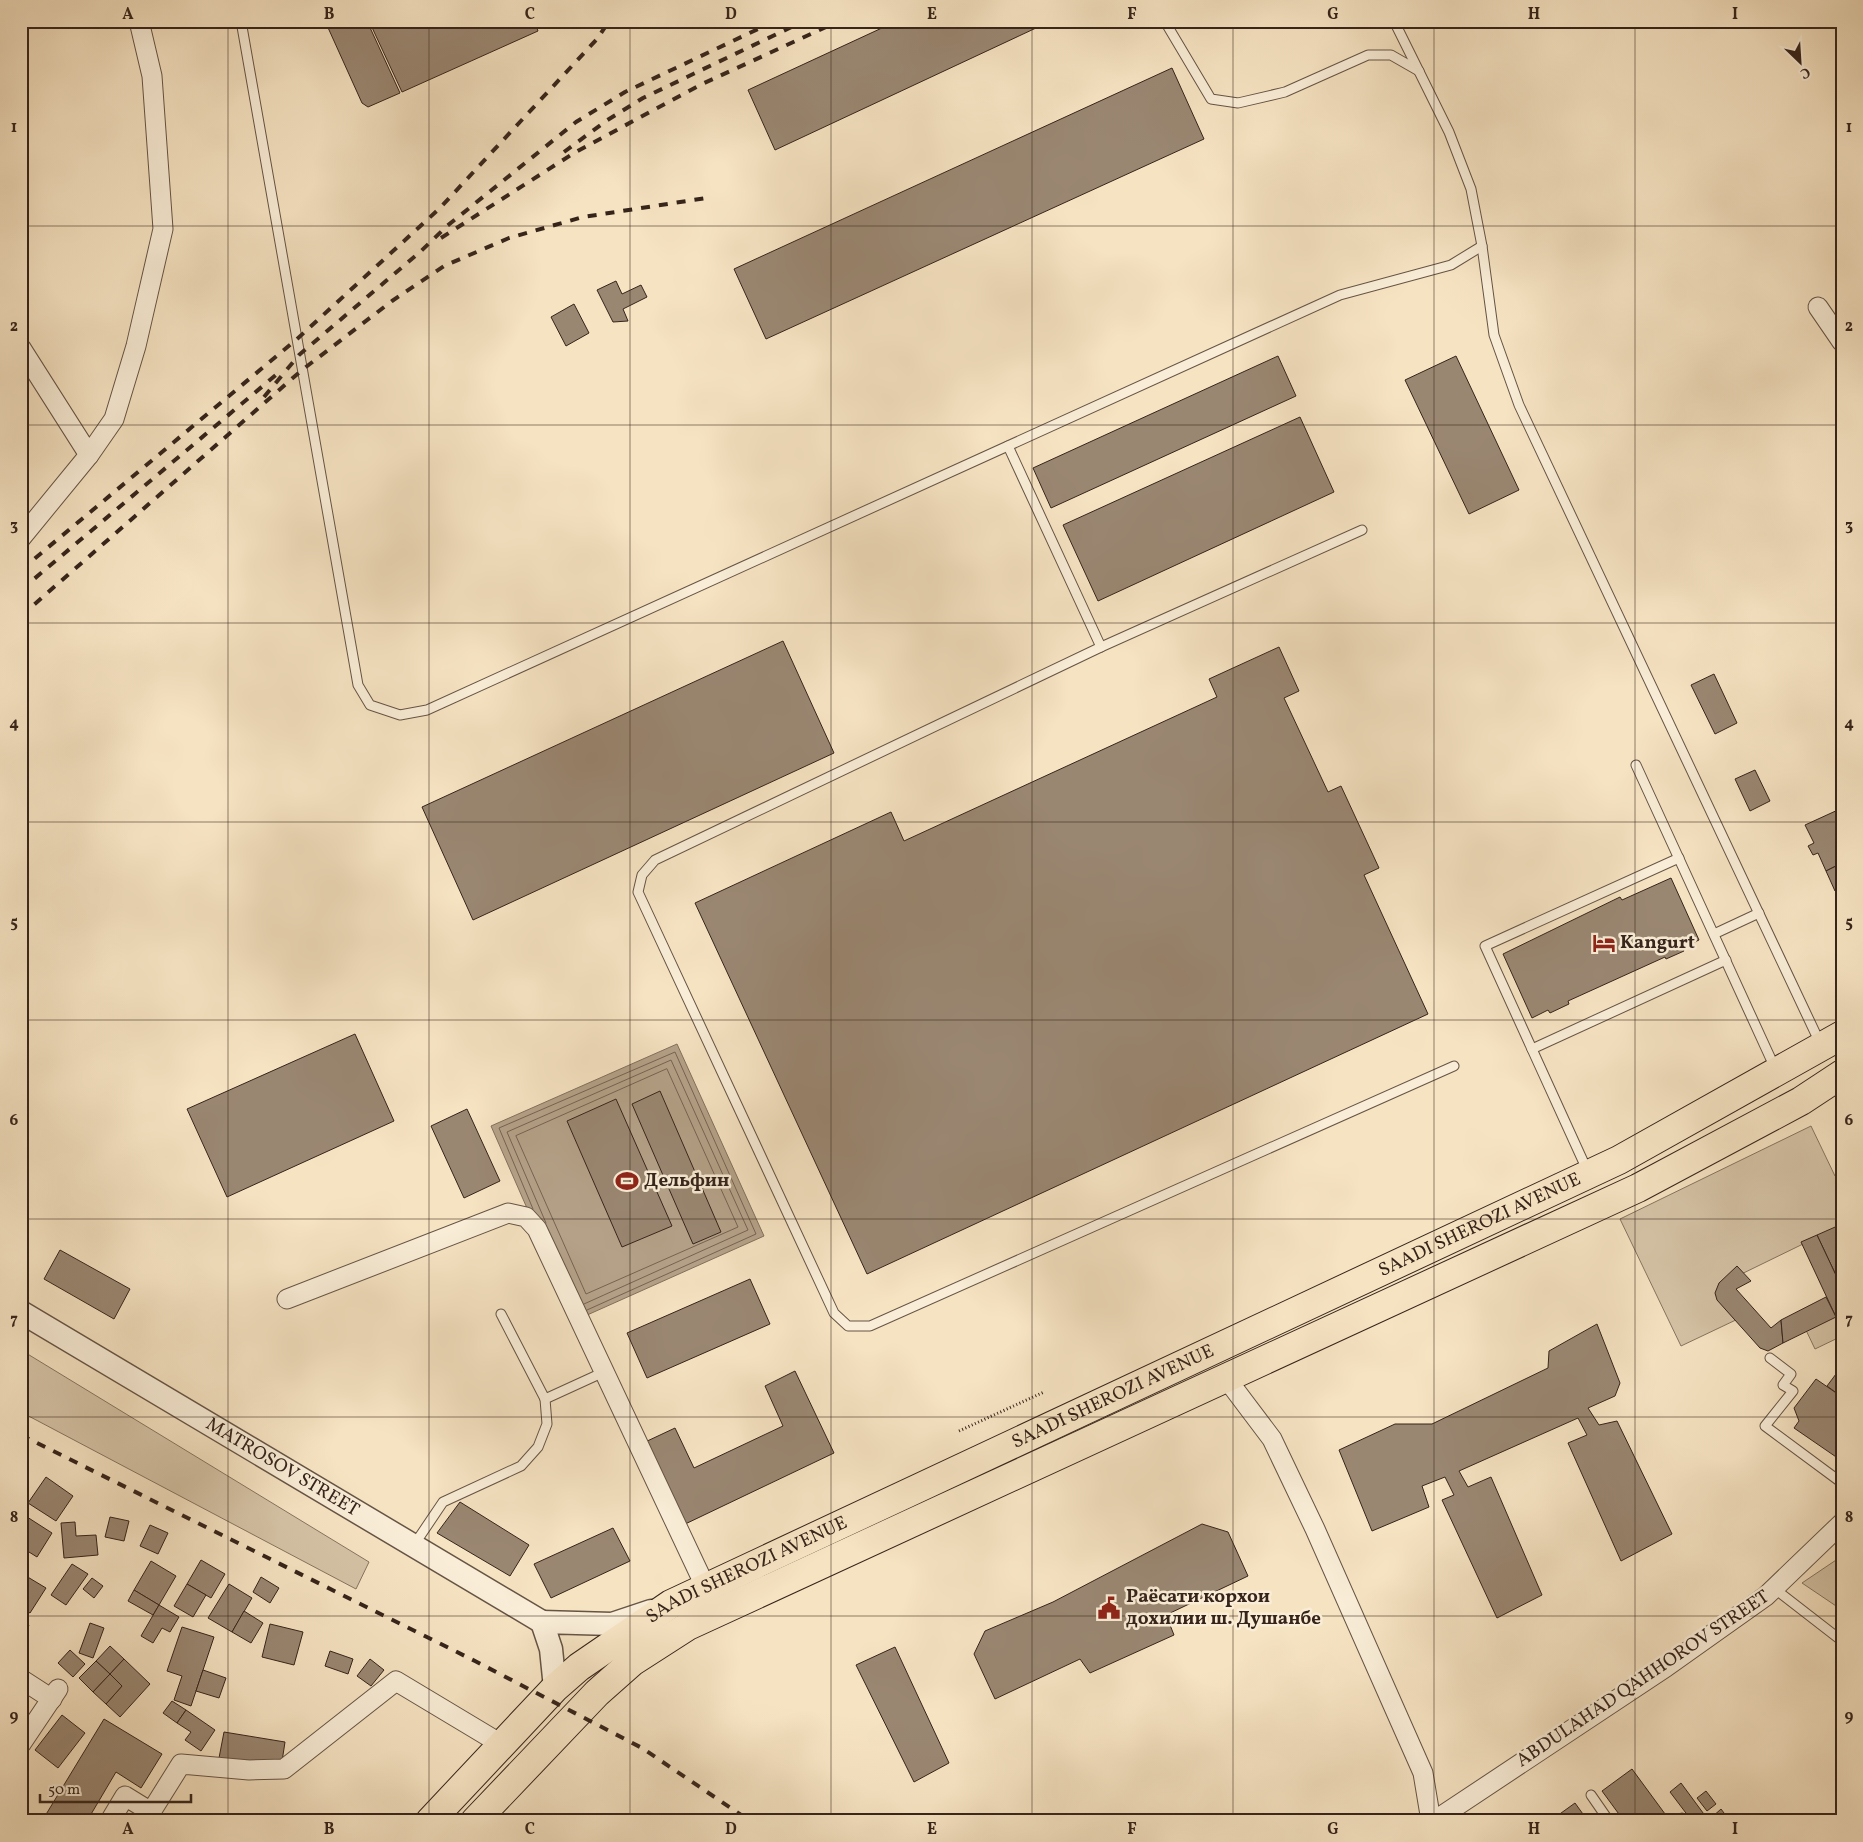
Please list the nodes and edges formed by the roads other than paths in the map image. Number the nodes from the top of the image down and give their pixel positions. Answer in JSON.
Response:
{"nodes":[{"id":1,"x":139,"y":21,"type":"edge"},
{"id":2,"x":241,"y":21,"type":"edge"},
{"id":3,"x":1168,"y":21,"type":"edge"},
{"id":4,"x":1394,"y":21,"type":"edge"},
{"id":5,"x":1419,"y":72,"type":"junction"},
{"id":6,"x":1482,"y":246,"type":"junction"},
{"id":7,"x":1818,"y":307,"type":"dead end"},
{"id":8,"x":1842,"y":342,"type":"edge"},
{"id":9,"x":21,"y":348,"type":"edge"},
{"id":10,"x":1008,"y":446,"type":"junction"},
{"id":11,"x":89,"y":455,"type":"junction"},
{"id":12,"x":1362,"y":530,"type":"dead end"},
{"id":13,"x":21,"y":538,"type":"edge"},
{"id":14,"x":1101,"y":647,"type":"junction"},
{"id":15,"x":1636,"y":765,"type":"dead end"},
{"id":16,"x":1679,"y":858,"type":"junction"},
{"id":17,"x":1759,"y":913,"type":"junction"},
{"id":18,"x":1714,"y":934,"type":"junction"},
{"id":19,"x":1726,"y":960,"type":"junction"},
{"id":20,"x":1832,"y":1042,"type":"edge"},
{"id":21,"x":1532,"y":1049,"type":"junction"},
{"id":22,"x":1454,"y":1066,"type":"dead end"},
{"id":23,"x":1777,"y":1073,"type":"junction"},
{"id":24,"x":1842,"y":1074,"type":"edge"},
{"id":25,"x":1842,"y":1086,"type":"edge"},
{"id":26,"x":1801,"y":1100,"type":"junction"},
{"id":27,"x":1590,"y":1174,"type":"junction"},
{"id":28,"x":288,"y":1299,"type":"dead end"},
{"id":29,"x":21,"y":1312,"type":"edge"},
{"id":30,"x":501,"y":1314,"type":"dead end"},
{"id":31,"x":1770,"y":1358,"type":"dead end"},
{"id":32,"x":604,"y":1372,"type":"junction"},
{"id":33,"x":1226,"y":1378,"type":"junction"},
{"id":34,"x":545,"y":1399,"type":"junction"},
{"id":35,"x":1842,"y":1483,"type":"edge"},
{"id":36,"x":1842,"y":1523,"type":"edge"},
{"id":37,"x":414,"y":1544,"type":"junction"},
{"id":38,"x":706,"y":1588,"type":"junction"},
{"id":39,"x":1775,"y":1589,"type":"junction"},
{"id":40,"x":671,"y":1604,"type":"junction"},
{"id":41,"x":542,"y":1622,"type":"junction"},
{"id":42,"x":1842,"y":1640,"type":"edge"},
{"id":43,"x":21,"y":1678,"type":"edge"},
{"id":44,"x":555,"y":1688,"type":"junction"},
{"id":45,"x":21,"y":1744,"type":"edge"},
{"id":46,"x":501,"y":1744,"type":"junction"},
{"id":47,"x":1592,"y":1795,"type":"dead end"},
{"id":48,"x":110,"y":1821,"type":"edge"},
{"id":49,"x":430,"y":1821,"type":"edge"},
{"id":50,"x":475,"y":1821,"type":"edge"},
{"id":51,"x":1432,"y":1821,"type":"edge"},
{"id":52,"x":1609,"y":1821,"type":"edge"}],
"edges":[{"from":1,"to":11,"type":"street"},
{"from":2,"to":10,"type":"lane"},
{"from":3,"to":5,"type":"lane"},
{"from":4,"to":5,"type":"lane"},
{"from":5,"to":6,"type":"lane"},
{"from":6,"to":10,"type":"lane"},
{"from":6,"to":17,"type":"lane"},
{"from":7,"to":8,"type":"street"},
{"from":9,"to":11,"type":"street"},
{"from":10,"to":14,"type":"lane"},
{"from":11,"to":13,"type":"street"},
{"from":12,"to":14,"type":"lane"},
{"from":14,"to":22,"type":"lane"},
{"from":15,"to":16,"type":"lane"},
{"from":16,"to":18,"type":"lane"},
{"from":16,"to":21,"type":"lane"},
{"from":17,"to":18,"type":"lane"},
{"from":17,"to":20,"type":"lane"},
{"from":18,"to":19,"type":"lane"},
{"from":19,"to":21,"type":"lane"},
{"from":19,"to":23,"type":"lane"},
{"from":20,"to":23,"type":"highway","name":"SAADI SHEROZI AVENUE"},
{"from":21,"to":27,"type":"lane"},
{"from":23,"to":27,"type":"highway","name":"SAADI SHEROZI AVENUE"},
{"from":24,"to":26,"type":"highway","name":"SAADI SHEROZI AVENUE"},
{"from":25,"to":26,"type":"highway"},
{"from":26,"to":33,"type":"highway","name":"SAADI SHEROZI AVENUE"},
{"from":27,"to":38,"type":"highway","name":"SAADI SHEROZI AVENUE"},
{"from":28,"to":32,"type":"street"},
{"from":29,"to":37,"type":"street","name":"MATROSOV STREET"},
{"from":30,"to":34,"type":"lane"},
{"from":31,"to":35,"type":"lane"},
{"from":32,"to":34,"type":"lane"},
{"from":32,"to":38,"type":"street"},
{"from":33,"to":50,"type":"highway","name":"SAADI SHEROZI AVENUE"},
{"from":33,"to":51,"type":"street"},
{"from":34,"to":37,"type":"lane"},
{"from":36,"to":39,"type":"street","name":"ABDULAHAD QAHHOROV STREET"},
{"from":37,"to":41,"type":"street","name":"MATROSOV STREET"},
{"from":38,"to":40,"type":"highway","name":"SAADI SHEROZI AVENUE"},
{"from":39,"to":42,"type":"lane"},
{"from":39,"to":51,"type":"street","name":"ABDULAHAD QAHHOROV STREET"},
{"from":40,"to":41,"type":"street","name":"MATROSOV STREET"},
{"from":40,"to":44,"type":"highway","name":"SAADI SHEROZI AVENUE"},
{"from":41,"to":44,"type":"street"},
{"from":43,"to":45,"type":"street"},
{"from":44,"to":46,"type":"highway","name":"SAADI SHEROZI AVENUE"},
{"from":46,"to":48,"type":"street"},
{"from":46,"to":49,"type":"highway","name":"SAADI SHEROZI AVENUE"},
{"from":47,"to":52,"type":"lane"}]}
